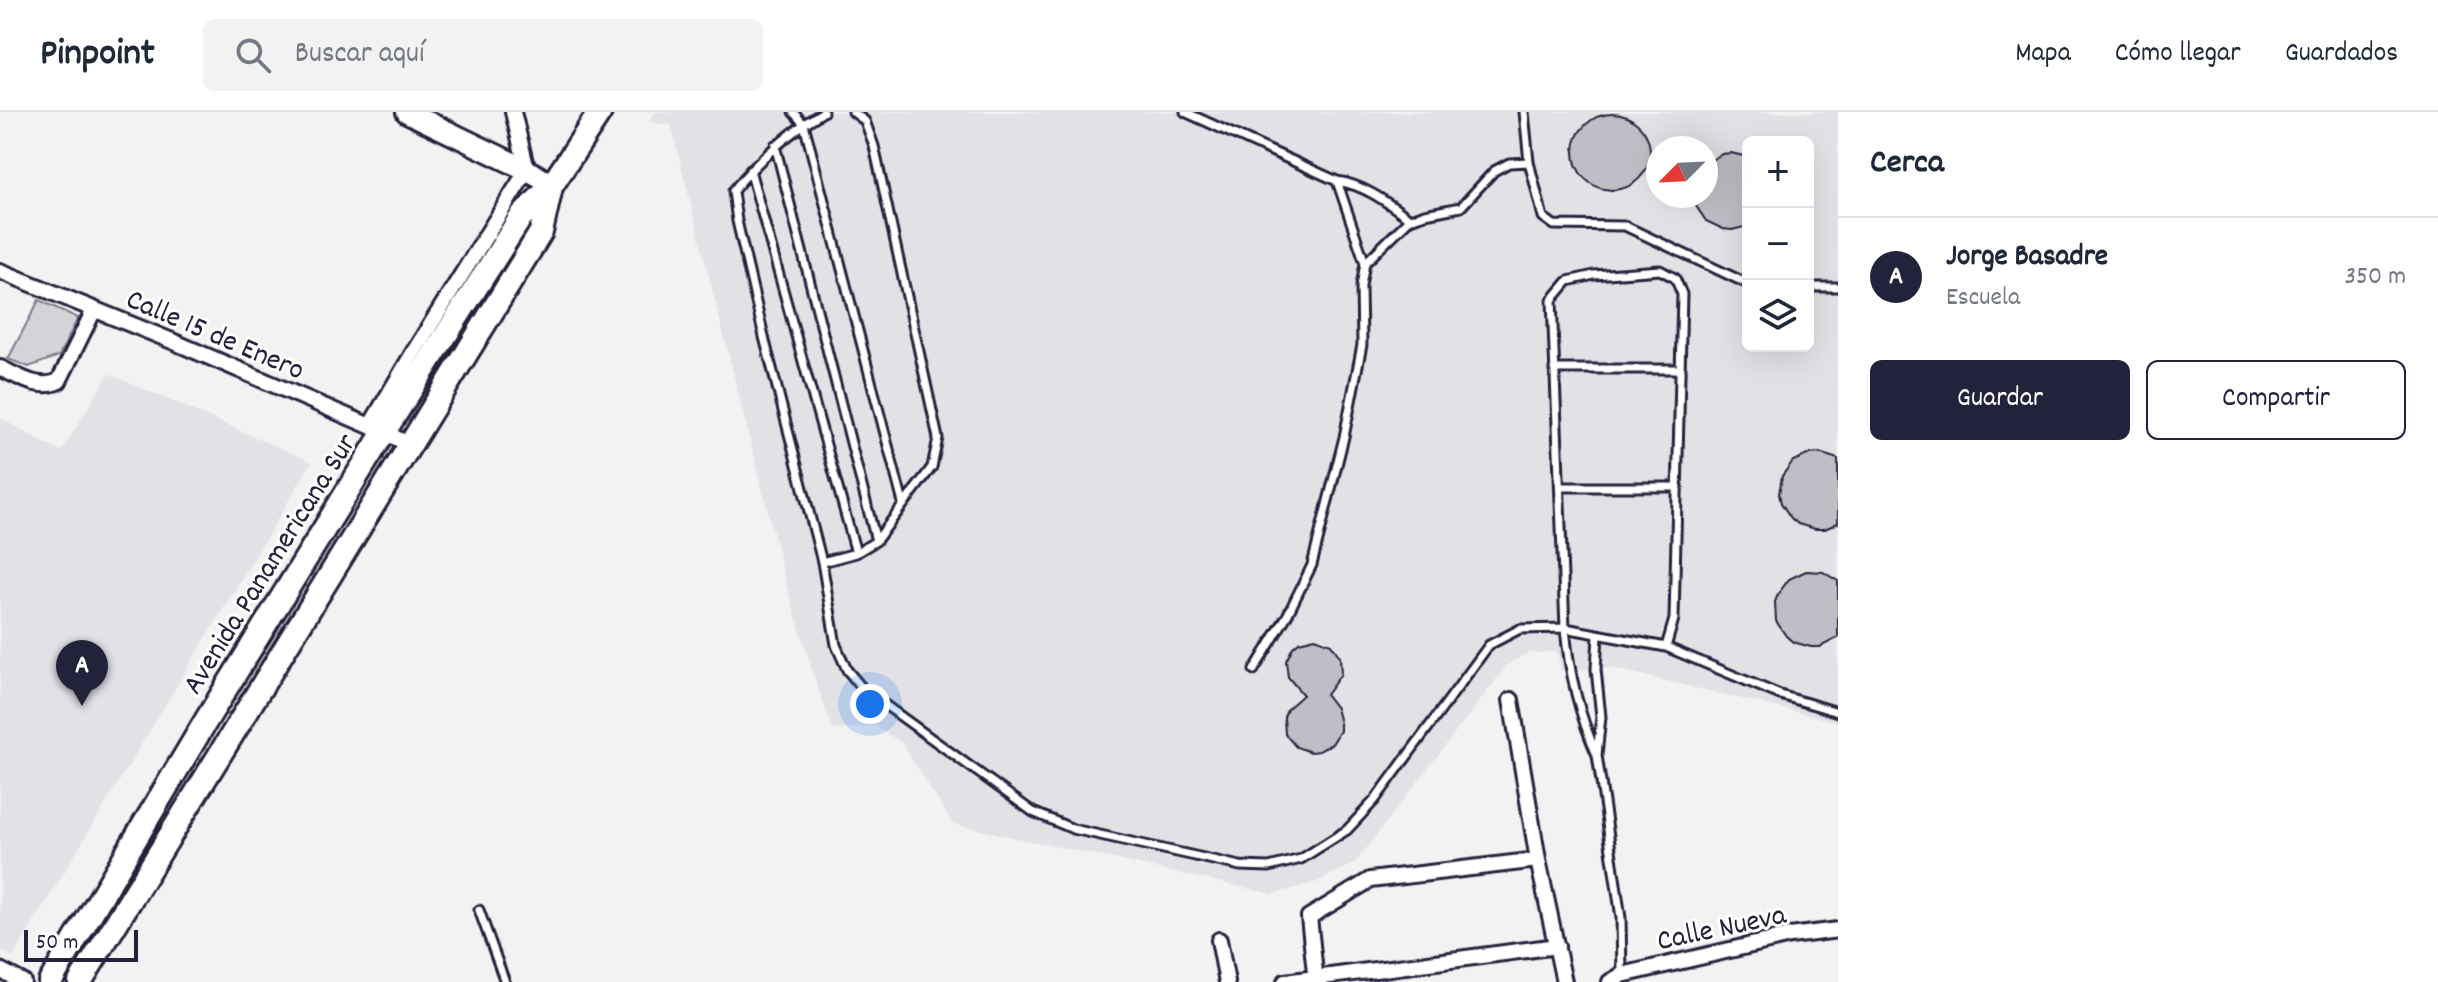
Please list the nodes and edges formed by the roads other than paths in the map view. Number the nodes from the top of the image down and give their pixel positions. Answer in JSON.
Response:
{"nodes":[{"id":1,"x":407,"y":112,"type":"edge"},
{"id":2,"x":513,"y":112,"type":"edge"},
{"id":3,"x":600,"y":112,"type":"edge"},
{"id":4,"x":793,"y":112,"type":"edge"},
{"id":5,"x":823,"y":112,"type":"edge"},
{"id":6,"x":853,"y":112,"type":"edge"},
{"id":7,"x":1185,"y":112,"type":"edge"},
{"id":8,"x":1524,"y":112,"type":"edge"},
{"id":9,"x":804,"y":124,"type":"junction"},
{"id":10,"x":775,"y":145,"type":"junction"},
{"id":11,"x":1529,"y":162,"type":"junction"},
{"id":12,"x":527,"y":170,"type":"junction"},
{"id":13,"x":750,"y":170,"type":"junction"},
{"id":14,"x":1337,"y":181,"type":"junction"},
{"id":15,"x":552,"y":185,"type":"junction"},
{"id":16,"x":1410,"y":219,"type":"junction"},
{"id":17,"x":1365,"y":263,"type":"junction"},
{"id":18,"x":0,"y":271,"type":"edge"},
{"id":19,"x":1742,"y":281,"type":"edge"},
{"id":20,"x":1814,"y":287,"type":"edge"},
{"id":21,"x":1838,"y":287,"type":"edge"},
{"id":22,"x":94,"y":310,"type":"junction"},
{"id":23,"x":0,"y":368,"type":"edge"},
{"id":24,"x":1554,"y":369,"type":"junction"},
{"id":25,"x":1681,"y":369,"type":"junction"},
{"id":26,"x":377,"y":429,"type":"junction"},
{"id":27,"x":410,"y":445,"type":"junction"},
{"id":28,"x":1560,"y":487,"type":"junction"},
{"id":29,"x":1678,"y":487,"type":"junction"},
{"id":30,"x":903,"y":503,"type":"junction"},
{"id":31,"x":876,"y":541,"type":"junction"},
{"id":32,"x":856,"y":553,"type":"junction"},
{"id":33,"x":822,"y":562,"type":"junction"},
{"id":34,"x":1565,"y":628,"type":"junction"},
{"id":35,"x":1598,"y":636,"type":"junction"},
{"id":36,"x":1666,"y":647,"type":"junction"},
{"id":37,"x":1254,"y":670,"type":"dead end"},
{"id":38,"x":1511,"y":700,"type":"dead end"},
{"id":39,"x":1838,"y":712,"type":"edge"},
{"id":40,"x":1597,"y":755,"type":"junction"},
{"id":41,"x":1538,"y":860,"type":"junction"},
{"id":42,"x":479,"y":910,"type":"dead end"},
{"id":43,"x":1838,"y":930,"type":"edge"},
{"id":44,"x":1219,"y":940,"type":"dead end"},
{"id":45,"x":1557,"y":946,"type":"junction"},
{"id":46,"x":0,"y":970,"type":"edge"},
{"id":47,"x":1620,"y":979,"type":"edge"},
{"id":48,"x":1316,"y":980,"type":"edge"},
{"id":49,"x":23,"y":982,"type":"edge"},
{"id":50,"x":50,"y":982,"type":"edge"},
{"id":51,"x":80,"y":982,"type":"edge"},
{"id":52,"x":505,"y":982,"type":"edge"},
{"id":53,"x":1227,"y":982,"type":"edge"},
{"id":54,"x":1285,"y":982,"type":"edge"},
{"id":55,"x":1564,"y":982,"type":"edge"}],
"edges":[{"from":1,"to":12,"type":"main road"},
{"from":2,"to":12,"type":"street"},
{"from":3,"to":15,"type":"main road","name":"Avenida Panamericana Sur"},
{"from":4,"to":9,"type":"lane"},
{"from":5,"to":9,"type":"lane"},
{"from":6,"to":30,"type":"lane"},
{"from":7,"to":14,"type":"lane"},
{"from":8,"to":11,"type":"lane"},
{"from":9,"to":10,"type":"lane"},
{"from":9,"to":30,"type":"lane"},
{"from":10,"to":13,"type":"lane"},
{"from":10,"to":31,"type":"lane"},
{"from":11,"to":16,"type":"lane"},
{"from":11,"to":19,"type":"lane"},
{"from":12,"to":15,"type":"main road"},
{"from":12,"to":26,"type":"street","name":"Avenida Panamericana Sur"},
{"from":13,"to":32,"type":"lane"},
{"from":13,"to":33,"type":"lane"},
{"from":14,"to":16,"type":"lane"},
{"from":14,"to":17,"type":"lane"},
{"from":15,"to":26,"type":"main road","name":"Avenida Panamericana Sur"},
{"from":15,"to":27,"type":"main road","name":"Avenida Panamericana Sur"},
{"from":16,"to":17,"type":"lane"},
{"from":17,"to":37,"type":"lane"},
{"from":18,"to":22,"type":"street","name":"Calle 15 de Enero"},
{"from":20,"to":21,"type":"lane"},
{"from":22,"to":23,"type":"street"},
{"from":22,"to":26,"type":"street","name":"Calle 15 de Enero"},
{"from":24,"to":25,"type":"lane"},
{"from":24,"to":25,"type":"lane"},
{"from":24,"to":28,"type":"lane"},
{"from":25,"to":29,"type":"lane"},
{"from":26,"to":27,"type":"street","name":"Calle 15 de Enero"},
{"from":26,"to":50,"type":"main road","name":"Avenida Panamericana Sur"},
{"from":27,"to":51,"type":"main road","name":"Avenida Panamericana Sur"},
{"from":28,"to":29,"type":"lane"},
{"from":28,"to":34,"type":"lane"},
{"from":29,"to":36,"type":"lane"},
{"from":30,"to":31,"type":"lane"},
{"from":31,"to":32,"type":"lane"},
{"from":32,"to":33,"type":"lane"},
{"from":33,"to":34,"type":"lane"},
{"from":34,"to":35,"type":"lane"},
{"from":34,"to":40,"type":"lane"},
{"from":35,"to":36,"type":"lane"},
{"from":35,"to":40,"type":"lane"},
{"from":36,"to":39,"type":"lane"},
{"from":38,"to":41,"type":"street"},
{"from":40,"to":47,"type":"lane"},
{"from":41,"to":45,"type":"street"},
{"from":41,"to":48,"type":"street"},
{"from":42,"to":52,"type":"lane"},
{"from":43,"to":47,"type":"street","name":"Calle Nueva"},
{"from":44,"to":53,"type":"street"},
{"from":45,"to":48,"type":"street"},
{"from":45,"to":55,"type":"street"},
{"from":46,"to":49,"type":"street"},
{"from":48,"to":54,"type":"street"}]}
